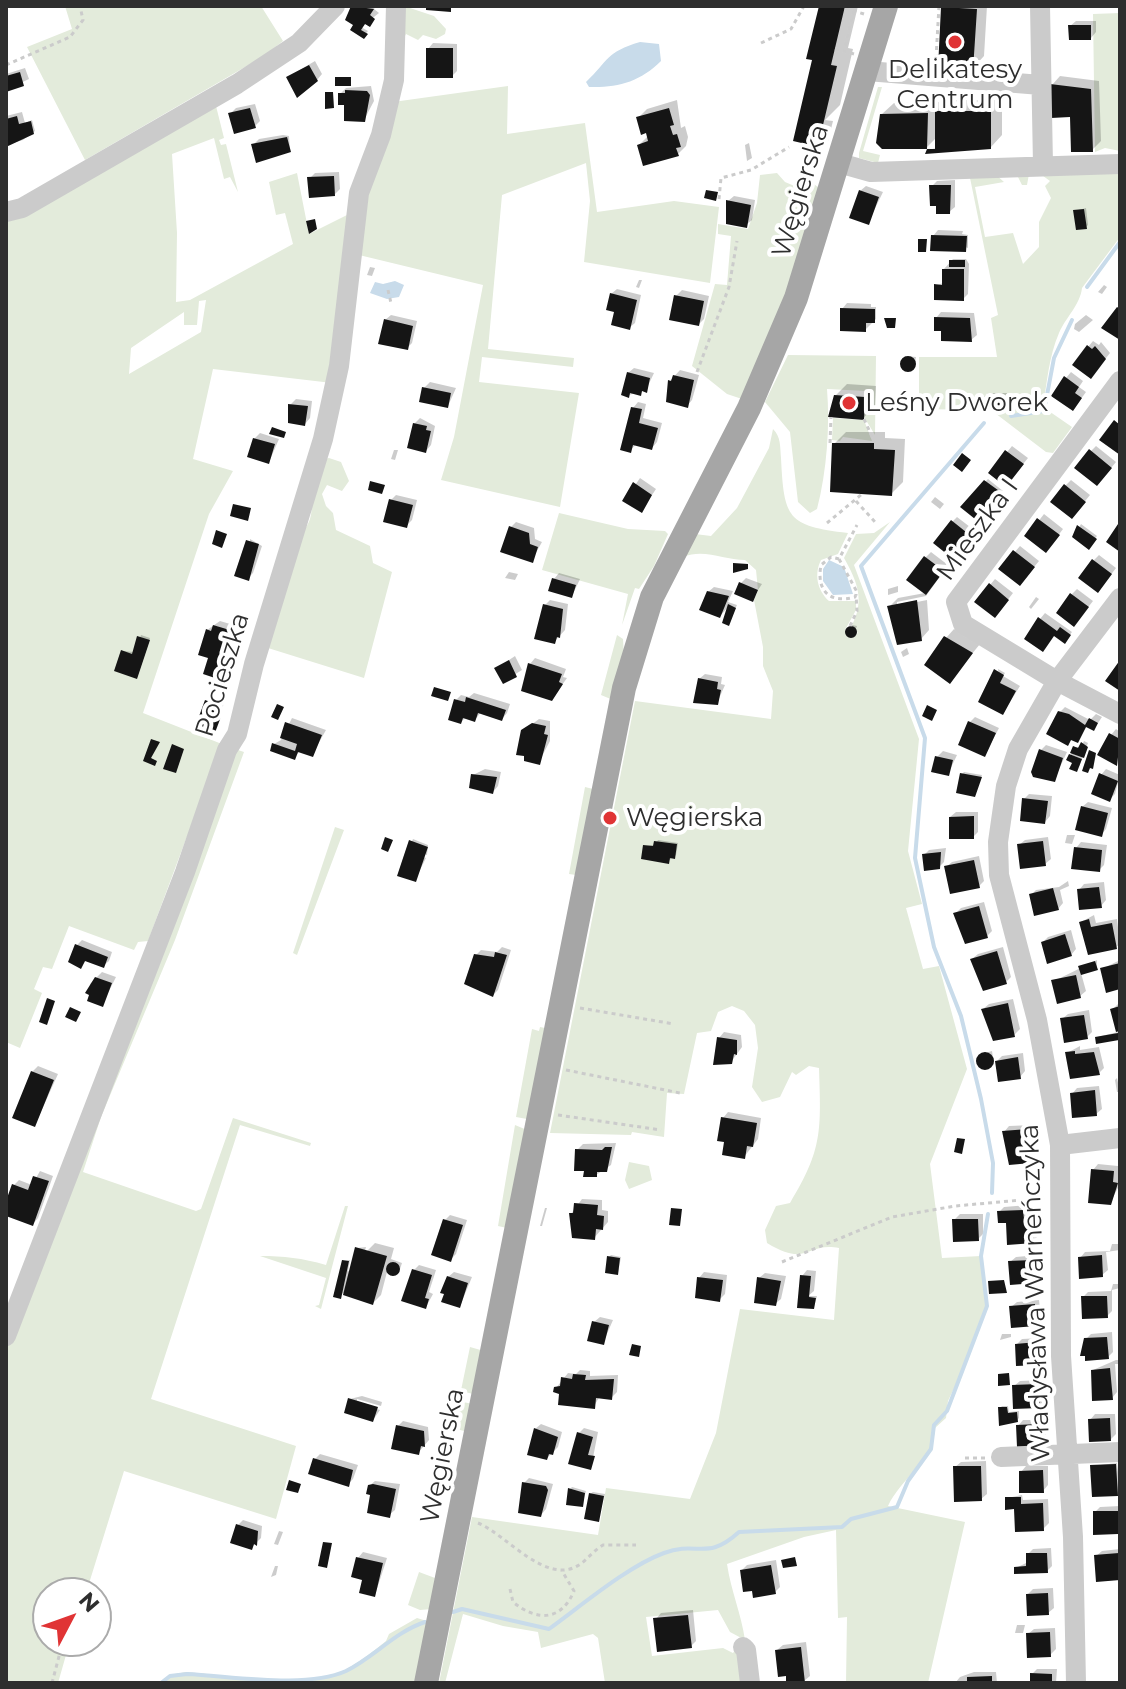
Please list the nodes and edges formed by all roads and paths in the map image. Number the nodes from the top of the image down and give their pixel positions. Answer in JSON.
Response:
{"nodes":[{"id":1,"x":80,"y":6,"type":"edge"},
{"id":2,"x":335,"y":6,"type":"edge"},
{"id":3,"x":396,"y":6,"type":"edge"},
{"id":4,"x":804,"y":6,"type":"edge"},
{"id":5,"x":939,"y":6,"type":"edge"},
{"id":6,"x":1040,"y":6,"type":"edge"},
{"id":7,"x":845,"y":8,"type":"dead end"},
{"id":8,"x":854,"y":9,"type":"edge"},
{"id":9,"x":876,"y":10,"type":"edge"},
{"id":10,"x":761,"y":43,"type":"dead end"},
{"id":11,"x":835,"y":49,"type":"dead end"},
{"id":12,"x":6,"y":65,"type":"edge"},
{"id":13,"x":867,"y":71,"type":"junction"},
{"id":14,"x":935,"y":79,"type":"junction"},
{"id":15,"x":1041,"y":85,"type":"junction"},
{"id":16,"x":789,"y":147,"type":"dead end"},
{"id":17,"x":839,"y":163,"type":"junction"},
{"id":18,"x":1120,"y":164,"type":"edge"},
{"id":19,"x":1043,"y":165,"type":"junction"},
{"id":20,"x":719,"y":199,"type":"dead end"},
{"id":21,"x":6,"y":212,"type":"edge"},
{"id":22,"x":737,"y":241,"type":"dead end"},
{"id":23,"x":388,"y":290,"type":"dead end"},
{"id":24,"x":391,"y":303,"type":"dead end"},
{"id":25,"x":697,"y":372,"type":"dead end"},
{"id":26,"x":1120,"y":381,"type":"edge"},
{"id":27,"x":831,"y":417,"type":"dead end"},
{"id":28,"x":864,"y":419,"type":"dead end"},
{"id":29,"x":874,"y":441,"type":"dead end"},
{"id":30,"x":830,"y":443,"type":"dead end"},
{"id":31,"x":862,"y":494,"type":"dead end"},
{"id":32,"x":855,"y":499,"type":"junction"},
{"id":33,"x":875,"y":522,"type":"dead end"},
{"id":34,"x":827,"y":523,"type":"dead end"},
{"id":35,"x":857,"y":525,"type":"dead end"},
{"id":36,"x":839,"y":559,"type":"junction"},
{"id":37,"x":856,"y":594,"type":"junction"},
{"id":38,"x":1120,"y":598,"type":"edge"},
{"id":39,"x":850,"y":626,"type":"dead end"},
{"id":40,"x":1057,"y":681,"type":"junction"},
{"id":41,"x":1120,"y":714,"type":"edge"},
{"id":42,"x":575,"y":1007,"type":"dead end"},
{"id":43,"x":674,"y":1024,"type":"dead end"},
{"id":44,"x":562,"y":1068,"type":"dead end"},
{"id":45,"x":680,"y":1093,"type":"dead end"},
{"id":46,"x":553,"y":1114,"type":"dead end"},
{"id":47,"x":661,"y":1130,"type":"dead end"},
{"id":48,"x":1120,"y":1138,"type":"edge"},
{"id":49,"x":1060,"y":1145,"type":"junction"},
{"id":50,"x":1060,"y":1197,"type":"junction"},
{"id":51,"x":782,"y":1262,"type":"dead end"},
{"id":52,"x":6,"y":1336,"type":"edge"},
{"id":53,"x":1120,"y":1452,"type":"edge"},
{"id":54,"x":1067,"y":1454,"type":"junction"},
{"id":55,"x":1001,"y":1457,"type":"dead end"},
{"id":56,"x":472,"y":1520,"type":"dead end"},
{"id":57,"x":636,"y":1545,"type":"dead end"},
{"id":58,"x":562,"y":1571,"type":"junction"},
{"id":59,"x":510,"y":1589,"type":"dead end"},
{"id":60,"x":743,"y":1647,"type":"dead end"},
{"id":61,"x":59,"y":1657,"type":"edge"},
{"id":62,"x":52,"y":1683,"type":"edge"},
{"id":63,"x":426,"y":1683,"type":"edge"},
{"id":64,"x":750,"y":1683,"type":"edge"},
{"id":65,"x":1076,"y":1683,"type":"edge"}],
"edges":[{"from":1,"to":12,"type":"path"},
{"from":2,"to":21,"type":"street"},
{"from":3,"to":52,"type":"street","name":"Pocieszka"},
{"from":4,"to":10,"type":"path"},
{"from":5,"to":14,"type":"path"},
{"from":6,"to":15,"type":"street"},
{"from":7,"to":8,"type":"path"},
{"from":8,"to":9,"type":"path"},
{"from":8,"to":11,"type":"path"},
{"from":9,"to":13,"type":"main road","name":"Węgierska"},
{"from":13,"to":14,"type":"street"},
{"from":13,"to":17,"type":"main road","name":"Węgierska"},
{"from":14,"to":15,"type":"street"},
{"from":15,"to":19,"type":"street"},
{"from":16,"to":20,"type":"path"},
{"from":17,"to":19,"type":"street"},
{"from":17,"to":63,"type":"main road","name":"Węgierska"},
{"from":18,"to":19,"type":"street"},
{"from":22,"to":25,"type":"path"},
{"from":23,"to":24,"type":"path"},
{"from":26,"to":40,"type":"street","name":"Mieszka I"},
{"from":27,"to":30,"type":"path"},
{"from":28,"to":29,"type":"path"},
{"from":31,"to":32,"type":"path"},
{"from":32,"to":33,"type":"path"},
{"from":32,"to":34,"type":"path"},
{"from":35,"to":36,"type":"path"},
{"from":36,"to":37,"type":"path"},
{"from":36,"to":37,"type":"path"},
{"from":37,"to":39,"type":"path"},
{"from":38,"to":40,"type":"street","name":"Władysława Warneńczyka"},
{"from":40,"to":41,"type":"street"},
{"from":40,"to":49,"type":"street","name":"Władysława Warneńczyka"},
{"from":42,"to":43,"type":"path"},
{"from":44,"to":45,"type":"path"},
{"from":46,"to":47,"type":"path"},
{"from":48,"to":49,"type":"street"},
{"from":49,"to":50,"type":"street","name":"Władysława Warneńczyka"},
{"from":50,"to":51,"type":"path"},
{"from":50,"to":54,"type":"street","name":"Władysława Warneńczyka"},
{"from":53,"to":54,"type":"street"},
{"from":54,"to":55,"type":"street"},
{"from":54,"to":65,"type":"street","name":"Władysława Warneńczyka"},
{"from":56,"to":58,"type":"path"},
{"from":57,"to":58,"type":"path"},
{"from":58,"to":59,"type":"path"},
{"from":60,"to":64,"type":"street"},
{"from":61,"to":62,"type":"path"}]}
